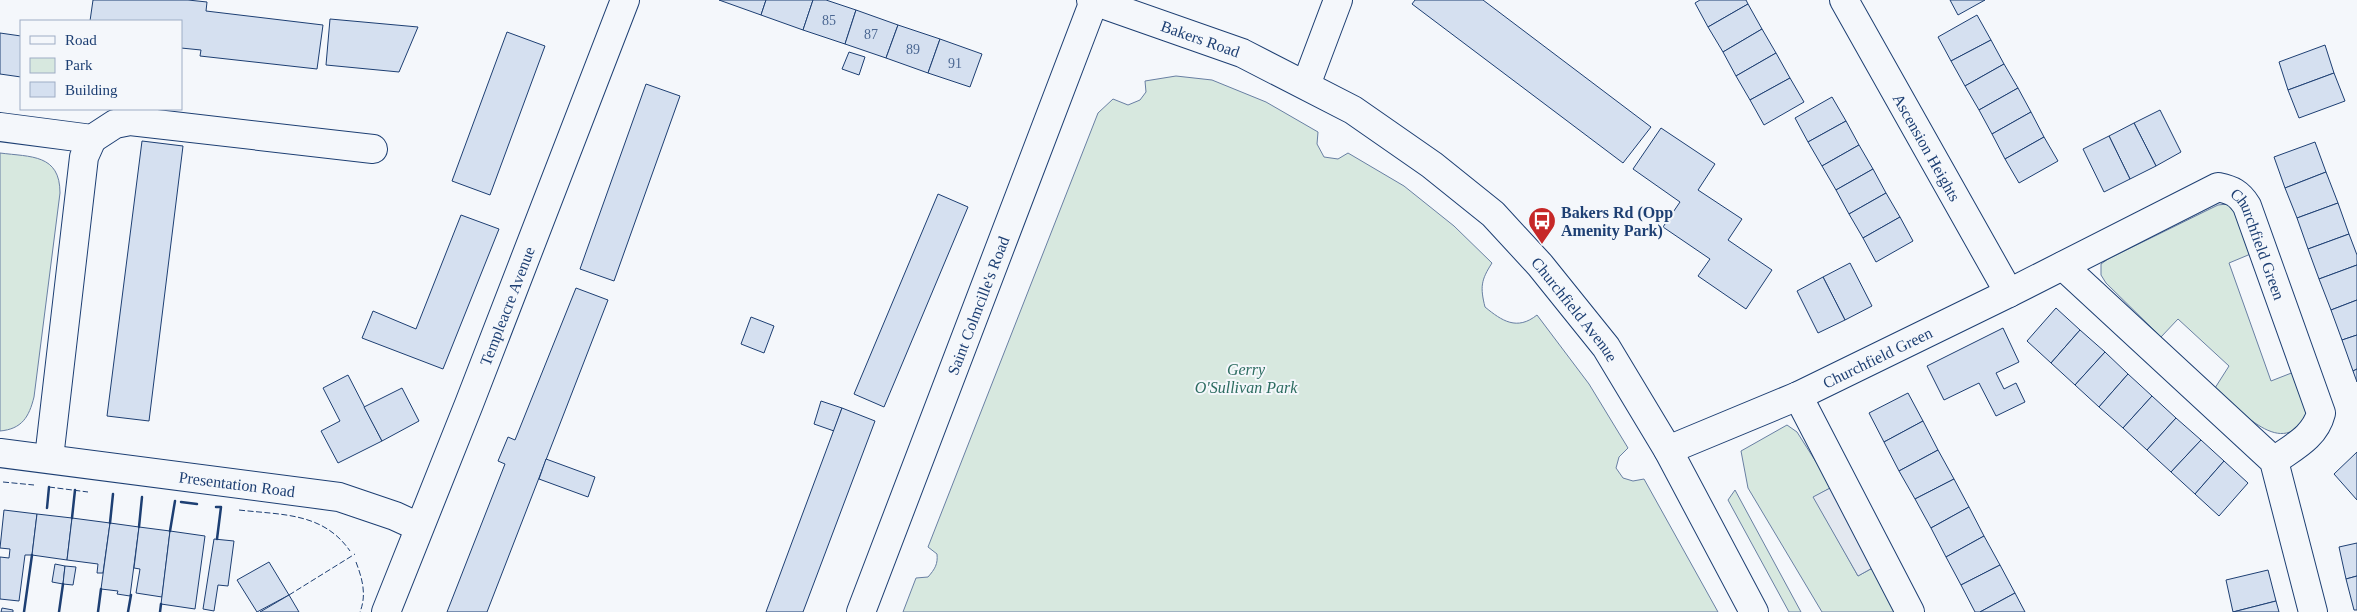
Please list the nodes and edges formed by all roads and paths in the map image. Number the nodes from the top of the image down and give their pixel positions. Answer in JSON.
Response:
{"nodes":[{"id":1,"x":625,"y":0,"type":"edge"},
{"id":2,"x":1092,"y":0,"type":"edge"},
{"id":3,"x":1338,"y":0,"type":"edge"},
{"id":4,"x":1844,"y":0,"type":"edge"},
{"id":5,"x":1306,"y":85,"type":"junction"},
{"id":6,"x":0,"y":127,"type":"edge"},
{"id":7,"x":92,"y":139,"type":"junction"},
{"id":8,"x":373,"y":149,"type":"dead end"},
{"id":9,"x":2063,"y":266,"type":"junction"},
{"id":10,"x":2009,"y":293,"type":"junction"},
{"id":11,"x":1798,"y":396,"type":"junction"},
{"id":12,"x":1668,"y":450,"type":"junction"},
{"id":13,"x":0,"y":453,"type":"edge"},
{"id":14,"x":49,"y":458,"type":"junction"},
{"id":15,"x":2274,"y":460,"type":"junction"},
{"id":16,"x":419,"y":527,"type":"junction"},
{"id":17,"x":386,"y":612,"type":"edge"},
{"id":18,"x":861,"y":612,"type":"edge"},
{"id":19,"x":1754,"y":612,"type":"edge"},
{"id":20,"x":1910,"y":612,"type":"edge"},
{"id":21,"x":2313,"y":612,"type":"edge"}],
"edges":[{"from":1,"to":16,"type":"street","name":"Templeacre Avenue"},
{"from":2,"to":5,"type":"street","name":"Bakers Road"},
{"from":2,"to":18,"type":"street","name":"Saint Colmcille's Road"},
{"from":3,"to":5,"type":"street"},
{"from":4,"to":10,"type":"street","name":"Ascension Heights"},
{"from":5,"to":12,"type":"street","name":"Churchfield Avenue"},
{"from":6,"to":7,"type":"street"},
{"from":7,"to":8,"type":"street"},
{"from":7,"to":14,"type":"street"},
{"from":9,"to":10,"type":"street","name":"Churchfield Green"},
{"from":9,"to":15,"type":"street"},
{"from":9,"to":15,"type":"street","name":"Churchfield Green"},
{"from":10,"to":11,"type":"street","name":"Churchfield Green"},
{"from":11,"to":12,"type":"street","name":"Churchfield Green"},
{"from":11,"to":20,"type":"street"},
{"from":12,"to":19,"type":"street","name":"Churchfield Avenue"},
{"from":13,"to":14,"type":"street","name":"Presentation Road"},
{"from":14,"to":16,"type":"street","name":"Presentation Road"},
{"from":15,"to":21,"type":"street"},
{"from":16,"to":17,"type":"street","name":"Templeacre Avenue"}]}
